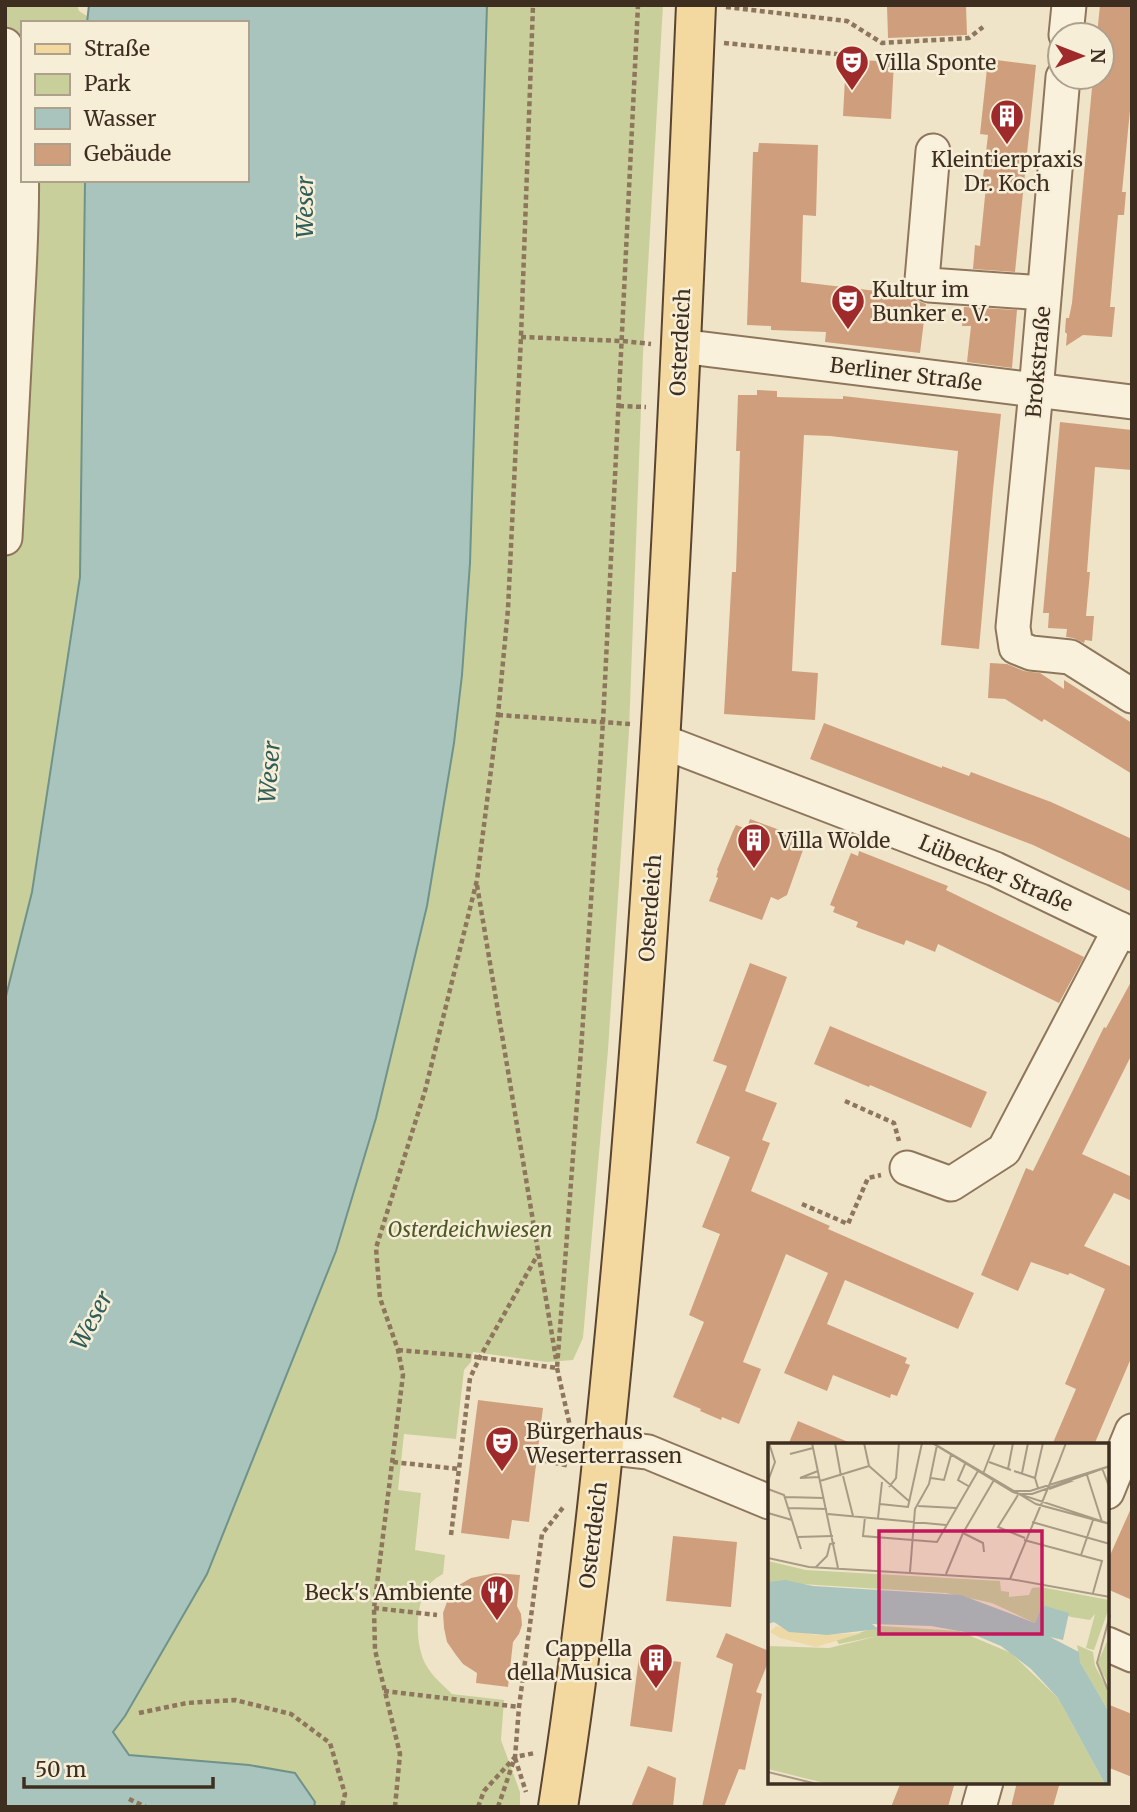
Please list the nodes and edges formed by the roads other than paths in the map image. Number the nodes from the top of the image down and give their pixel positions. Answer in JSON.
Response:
{"nodes":[{"id":1,"x":696,"y":5,"type":"edge"},
{"id":2,"x":5,"y":45,"type":"edge"},
{"id":3,"x":1062,"y":91,"type":"edge"},
{"id":4,"x":933,"y":150,"type":"dead end"},
{"id":5,"x":1044,"y":293,"type":"junction"},
{"id":6,"x":665,"y":345,"type":"junction"},
{"id":7,"x":1036,"y":391,"type":"junction"},
{"id":8,"x":1132,"y":402,"type":"edge"},
{"id":9,"x":5,"y":538,"type":"edge"},
{"id":10,"x":1132,"y":696,"type":"edge"},
{"id":11,"x":661,"y":741,"type":"junction"},
{"id":12,"x":1126,"y":932,"type":"edge"},
{"id":13,"x":907,"y":1168,"type":"road end"},
{"id":14,"x":1132,"y":1431,"type":"edge"},
{"id":15,"x":581,"y":1453,"type":"junction"},
{"id":16,"x":1109,"y":1487,"type":"edge"},
{"id":17,"x":768,"y":1502,"type":"edge"},
{"id":18,"x":1109,"y":1645,"type":"edge"},
{"id":19,"x":1132,"y":1655,"type":"edge"},
{"id":20,"x":985,"y":1784,"type":"edge"},
{"id":21,"x":542,"y":1802,"type":"edge"},
{"id":22,"x":979,"y":1807,"type":"edge"}],
"edges":[{"from":1,"to":6,"type":"main road","name":"Osterdeich"},
{"from":2,"to":9,"type":"street"},
{"from":3,"to":5,"type":"street","name":"Brokstraße"},
{"from":4,"to":5,"type":"street"},
{"from":5,"to":7,"type":"street","name":"Brokstraße"},
{"from":6,"to":7,"type":"street","name":"Berliner Straße"},
{"from":6,"to":11,"type":"main road","name":"Osterdeich"},
{"from":7,"to":8,"type":"street","name":"Berliner Straße"},
{"from":7,"to":10,"type":"street","name":"Brokstraße"},
{"from":11,"to":12,"type":"street","name":"Lübecker Straße"},
{"from":11,"to":15,"type":"main road","name":"Osterdeich"},
{"from":12,"to":13,"type":"street"},
{"from":14,"to":16,"type":"street"},
{"from":15,"to":17,"type":"street"},
{"from":15,"to":21,"type":"main road","name":"Osterdeich"},
{"from":18,"to":19,"type":"street"},
{"from":20,"to":22,"type":"street"}]}
